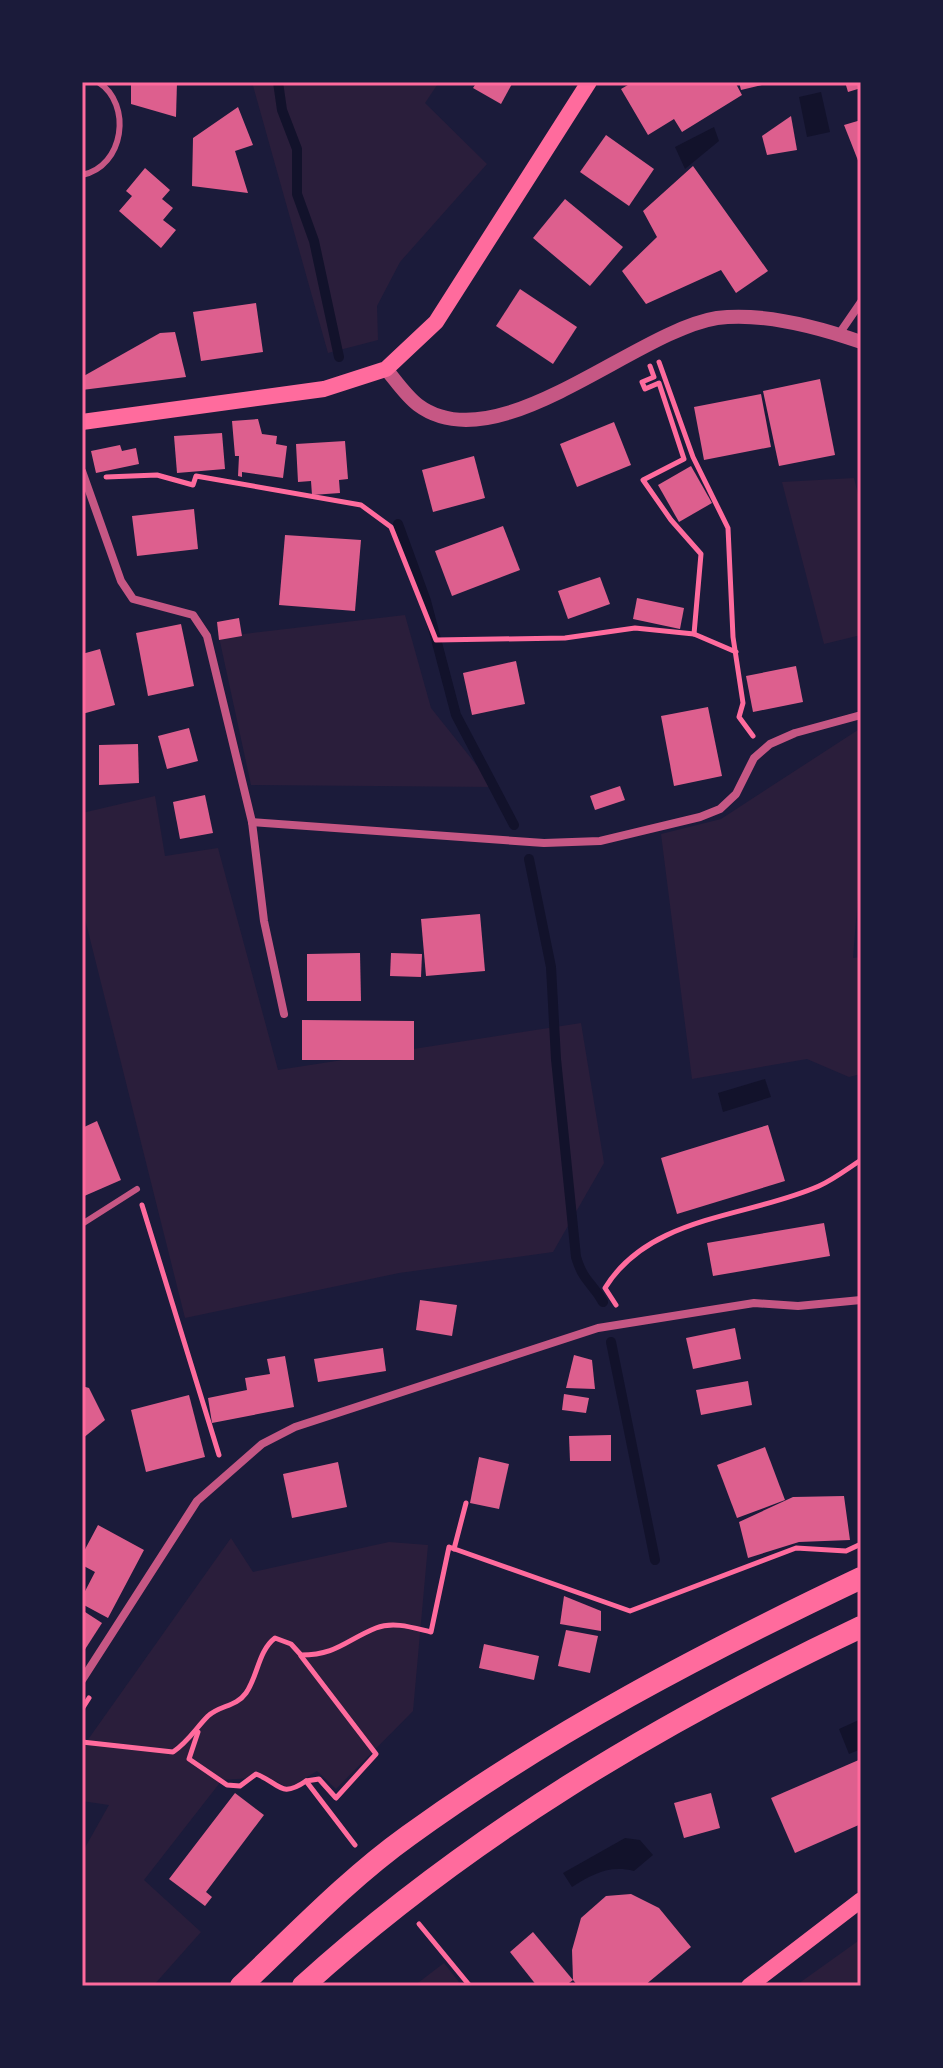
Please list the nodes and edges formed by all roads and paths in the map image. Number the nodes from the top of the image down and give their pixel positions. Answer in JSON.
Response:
{"nodes":[{"id":1,"x":98,"y":82,"type":"edge"},
{"id":2,"x":589,"y":82,"type":"edge"},
{"id":3,"x":82,"y":175,"type":"edge"},
{"id":4,"x":861,"y":302,"type":"edge"},
{"id":5,"x":839,"y":334,"type":"junction"},
{"id":6,"x":861,"y":342,"type":"edge"},
{"id":7,"x":659,"y":360,"type":"dead end"},
{"id":8,"x":386,"y":369,"type":"junction"},
{"id":9,"x":654,"y":377,"type":"dead end"},
{"id":10,"x":82,"y":422,"type":"edge"},
{"id":11,"x":84,"y":475,"type":"edge"},
{"id":12,"x":694,"y":634,"type":"junction"},
{"id":13,"x":736,"y":652,"type":"junction"},
{"id":14,"x":861,"y":715,"type":"edge"},
{"id":15,"x":763,"y":751,"type":"junction"},
{"id":16,"x":252,"y":822,"type":"junction"},
{"id":17,"x":284,"y":1014,"type":"dead end"},
{"id":18,"x":861,"y":1160,"type":"edge"},
{"id":19,"x":137,"y":1189,"type":"joint"},
{"id":20,"x":82,"y":1224,"type":"edge"},
{"id":21,"x":861,"y":1300,"type":"edge"},
{"id":22,"x":606,"y":1308,"type":"dead end"},
{"id":23,"x":225,"y":1475,"type":"junction"},
{"id":24,"x":466,"y":1503,"type":"dead end"},
{"id":25,"x":861,"y":1544,"type":"edge"},
{"id":26,"x":454,"y":1549,"type":"junction"},
{"id":27,"x":861,"y":1578,"type":"edge"},
{"id":28,"x":861,"y":1627,"type":"edge"},
{"id":29,"x":301,"y":1655,"type":"junction"},
{"id":30,"x":82,"y":1680,"type":"edge"},
{"id":31,"x":199,"y":1727,"type":"junction"},
{"id":32,"x":82,"y":1742,"type":"edge"},
{"id":33,"x":306,"y":1781,"type":"junction"},
{"id":34,"x":350,"y":1839,"type":"dead end"},
{"id":35,"x":861,"y":1900,"type":"edge"},
{"id":36,"x":451,"y":1963,"type":"dead end"},
{"id":37,"x":241,"y":1986,"type":"edge"},
{"id":38,"x":303,"y":1986,"type":"edge"},
{"id":39,"x":470,"y":1986,"type":"edge"},
{"id":40,"x":749,"y":1986,"type":"edge"}],
"edges":[{"from":1,"to":3,"type":"lane"},
{"from":2,"to":8,"type":"main road"},
{"from":4,"to":5,"type":"street"},
{"from":5,"to":6,"type":"street"},
{"from":5,"to":8,"type":"street"},
{"from":7,"to":13,"type":"path"},
{"from":8,"to":10,"type":"main road"},
{"from":9,"to":12,"type":"path"},
{"from":11,"to":12,"type":"path"},
{"from":11,"to":16,"type":"street"},
{"from":12,"to":13,"type":"path"},
{"from":13,"to":15,"type":"path"},
{"from":14,"to":15,"type":"street"},
{"from":15,"to":16,"type":"street"},
{"from":16,"to":17,"type":"street"},
{"from":18,"to":22,"type":"path"},
{"from":19,"to":20,"type":"lane"},
{"from":19,"to":23,"type":"path"},
{"from":21,"to":23,"type":"street"},
{"from":23,"to":30,"type":"street"},
{"from":24,"to":26,"type":"path"},
{"from":25,"to":26,"type":"path"},
{"from":26,"to":29,"type":"path"},
{"from":27,"to":37,"type":"highway"},
{"from":28,"to":38,"type":"highway"},
{"from":29,"to":31,"type":"path"},
{"from":29,"to":33,"type":"path"},
{"from":31,"to":32,"type":"path"},
{"from":31,"to":33,"type":"path"},
{"from":33,"to":34,"type":"path"},
{"from":35,"to":40,"type":"main road"},
{"from":36,"to":39,"type":"path"}]}
